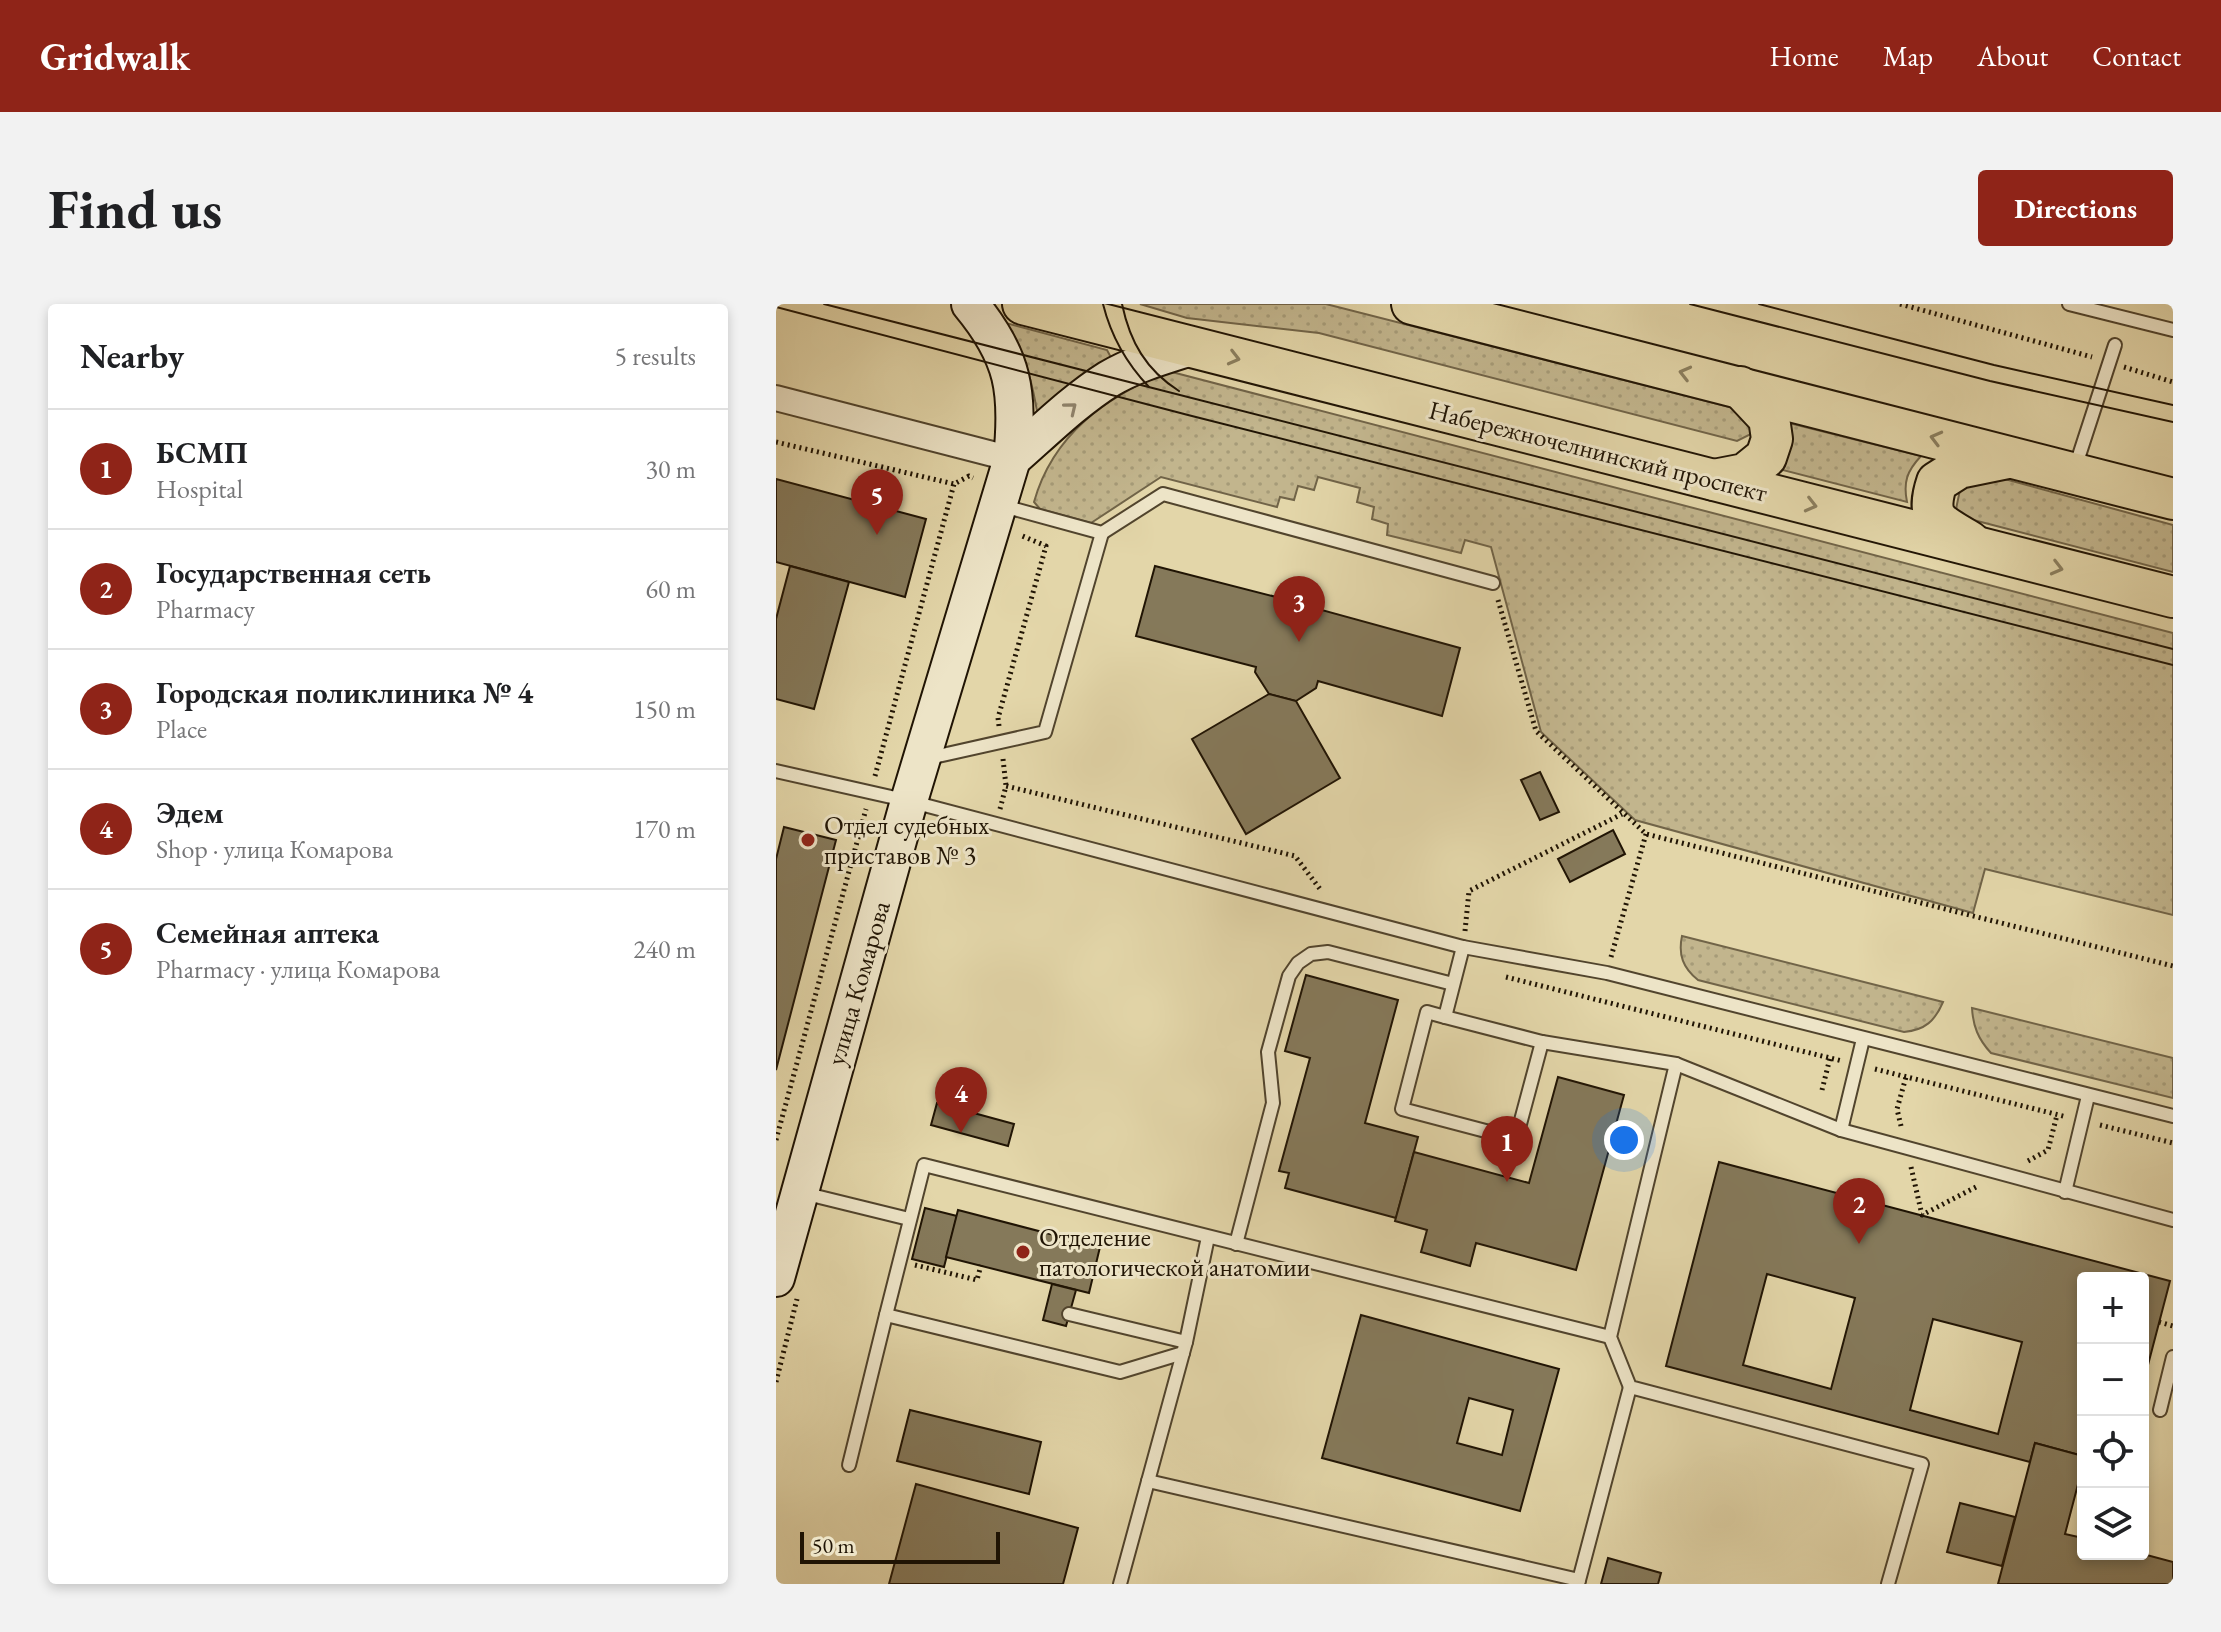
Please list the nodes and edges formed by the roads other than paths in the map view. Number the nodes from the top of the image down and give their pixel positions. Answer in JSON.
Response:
{"nodes":[{"id":1,"x":970,"y":304,"type":"edge"},
{"id":2,"x":1023,"y":304,"type":"edge"},
{"id":3,"x":2069,"y":304,"type":"edge"},
{"id":4,"x":1423,"y":306,"type":"edge"},
{"id":5,"x":2173,"y":330,"type":"edge"},
{"id":6,"x":2115,"y":345,"type":"dead end"},
{"id":7,"x":1191,"y":347,"type":"junction"},
{"id":8,"x":1740,"y":387,"type":"junction"},
{"id":9,"x":776,"y":398,"type":"edge"},
{"id":10,"x":2012,"y":457,"type":"junction"},
{"id":11,"x":1012,"y":459,"type":"junction"},
{"id":12,"x":2074,"y":473,"type":"junction"},
{"id":13,"x":1714,"y":480,"type":"junction"},
{"id":14,"x":2173,"y":499,"type":"edge"},
{"id":15,"x":998,"y":505,"type":"junction"},
{"id":16,"x":1102,"y":533,"type":"junction"},
{"id":17,"x":1981,"y":548,"type":"junction"},
{"id":18,"x":1493,"y":583,"type":"road end"},
{"id":19,"x":2173,"y":597,"type":"edge"},
{"id":20,"x":922,"y":760,"type":"junction"},
{"id":21,"x":776,"y":771,"type":"edge"},
{"id":22,"x":909,"y":801,"type":"junction"},
{"id":23,"x":1463,"y":947,"type":"junction"},
{"id":24,"x":1453,"y":984,"type":"junction"},
{"id":25,"x":1445,"y":1017,"type":"junction"},
{"id":26,"x":1863,"y":1039,"type":"junction"},
{"id":27,"x":1542,"y":1042,"type":"junction"},
{"id":28,"x":1676,"y":1064,"type":"junction"},
{"id":29,"x":2088,"y":1096,"type":"junction"},
{"id":30,"x":2173,"y":1116,"type":"edge"},
{"id":31,"x":1841,"y":1130,"type":"junction"},
{"id":32,"x":799,"y":1192,"type":"junction"},
{"id":33,"x":2065,"y":1192,"type":"junction"},
{"id":34,"x":909,"y":1219,"type":"junction"},
{"id":35,"x":2173,"y":1220,"type":"edge"},
{"id":36,"x":1208,"y":1237,"type":"junction"},
{"id":37,"x":1236,"y":1244,"type":"junction"},
{"id":38,"x":776,"y":1278,"type":"edge"},
{"id":39,"x":1069,"y":1314,"type":"dead end"},
{"id":40,"x":886,"y":1315,"type":"junction"},
{"id":41,"x":1610,"y":1337,"type":"junction"},
{"id":42,"x":1184,"y":1348,"type":"junction"},
{"id":43,"x":2173,"y":1357,"type":"edge"},
{"id":44,"x":1630,"y":1387,"type":"junction"},
{"id":45,"x":2160,"y":1410,"type":"dead end"},
{"id":46,"x":849,"y":1465,"type":"dead end"},
{"id":47,"x":1148,"y":1481,"type":"junction"},
{"id":48,"x":1578,"y":1582,"type":"edge"},
{"id":49,"x":1120,"y":1584,"type":"edge"},
{"id":50,"x":1888,"y":1584,"type":"edge"}],
"edges":[{"from":1,"to":11,"type":"street","name":"улица Комарова"},
{"from":2,"to":7,"type":"main road","name":"Набережночелнинский проспект"},
{"from":3,"to":5,"type":"lane"},
{"from":8,"to":4,"type":"main road","one_way":true},
{"from":6,"to":12,"type":"lane"},
{"from":11,"to":7,"type":"street","one_way":true},
{"from":7,"to":13,"type":"main road","name":"Набережночелнинский проспект","one_way":true},
{"from":10,"to":8,"type":"main road","one_way":true},
{"from":8,"to":13,"type":"main road"},
{"from":9,"to":11,"type":"street"},
{"from":10,"to":12,"type":"main road"},
{"from":10,"to":17,"type":"main road"},
{"from":11,"to":15,"type":"street","name":"улица Комарова"},
{"from":12,"to":14,"type":"main road"},
{"from":13,"to":17,"type":"main road","name":"Набережночелнинский проспект","one_way":true},
{"from":15,"to":16,"type":"lane"},
{"from":15,"to":20,"type":"street","name":"улица Комарова"},
{"from":16,"to":18,"type":"lane"},
{"from":16,"to":20,"type":"lane"},
{"from":17,"to":19,"type":"main road","name":"Набережночелнинский проспект","one_way":true},
{"from":20,"to":22,"type":"street","name":"улица Комарова"},
{"from":21,"to":22,"type":"lane"},
{"from":22,"to":23,"type":"lane"},
{"from":22,"to":32,"type":"street","name":"улица Комарова"},
{"from":23,"to":24,"type":"lane"},
{"from":23,"to":26,"type":"lane"},
{"from":24,"to":25,"type":"lane"},
{"from":24,"to":37,"type":"lane"},
{"from":25,"to":27,"type":"lane"},
{"from":25,"to":27,"type":"lane"},
{"from":26,"to":29,"type":"lane"},
{"from":26,"to":31,"type":"lane"},
{"from":27,"to":28,"type":"lane"},
{"from":28,"to":31,"type":"lane"},
{"from":28,"to":41,"type":"lane"},
{"from":29,"to":30,"type":"lane"},
{"from":29,"to":33,"type":"lane"},
{"from":31,"to":33,"type":"lane"},
{"from":32,"to":34,"type":"lane"},
{"from":32,"to":38,"type":"street","name":"улица Комарова"},
{"from":33,"to":35,"type":"lane"},
{"from":34,"to":36,"type":"lane"},
{"from":34,"to":40,"type":"lane"},
{"from":36,"to":37,"type":"lane"},
{"from":36,"to":42,"type":"lane"},
{"from":37,"to":41,"type":"lane"},
{"from":39,"to":42,"type":"lane"},
{"from":40,"to":42,"type":"lane"},
{"from":40,"to":46,"type":"lane"},
{"from":41,"to":44,"type":"lane"},
{"from":42,"to":47,"type":"lane"},
{"from":43,"to":45,"type":"lane"},
{"from":44,"to":48,"type":"lane"},
{"from":44,"to":50,"type":"lane"},
{"from":47,"to":48,"type":"lane"},
{"from":47,"to":49,"type":"lane"}]}
